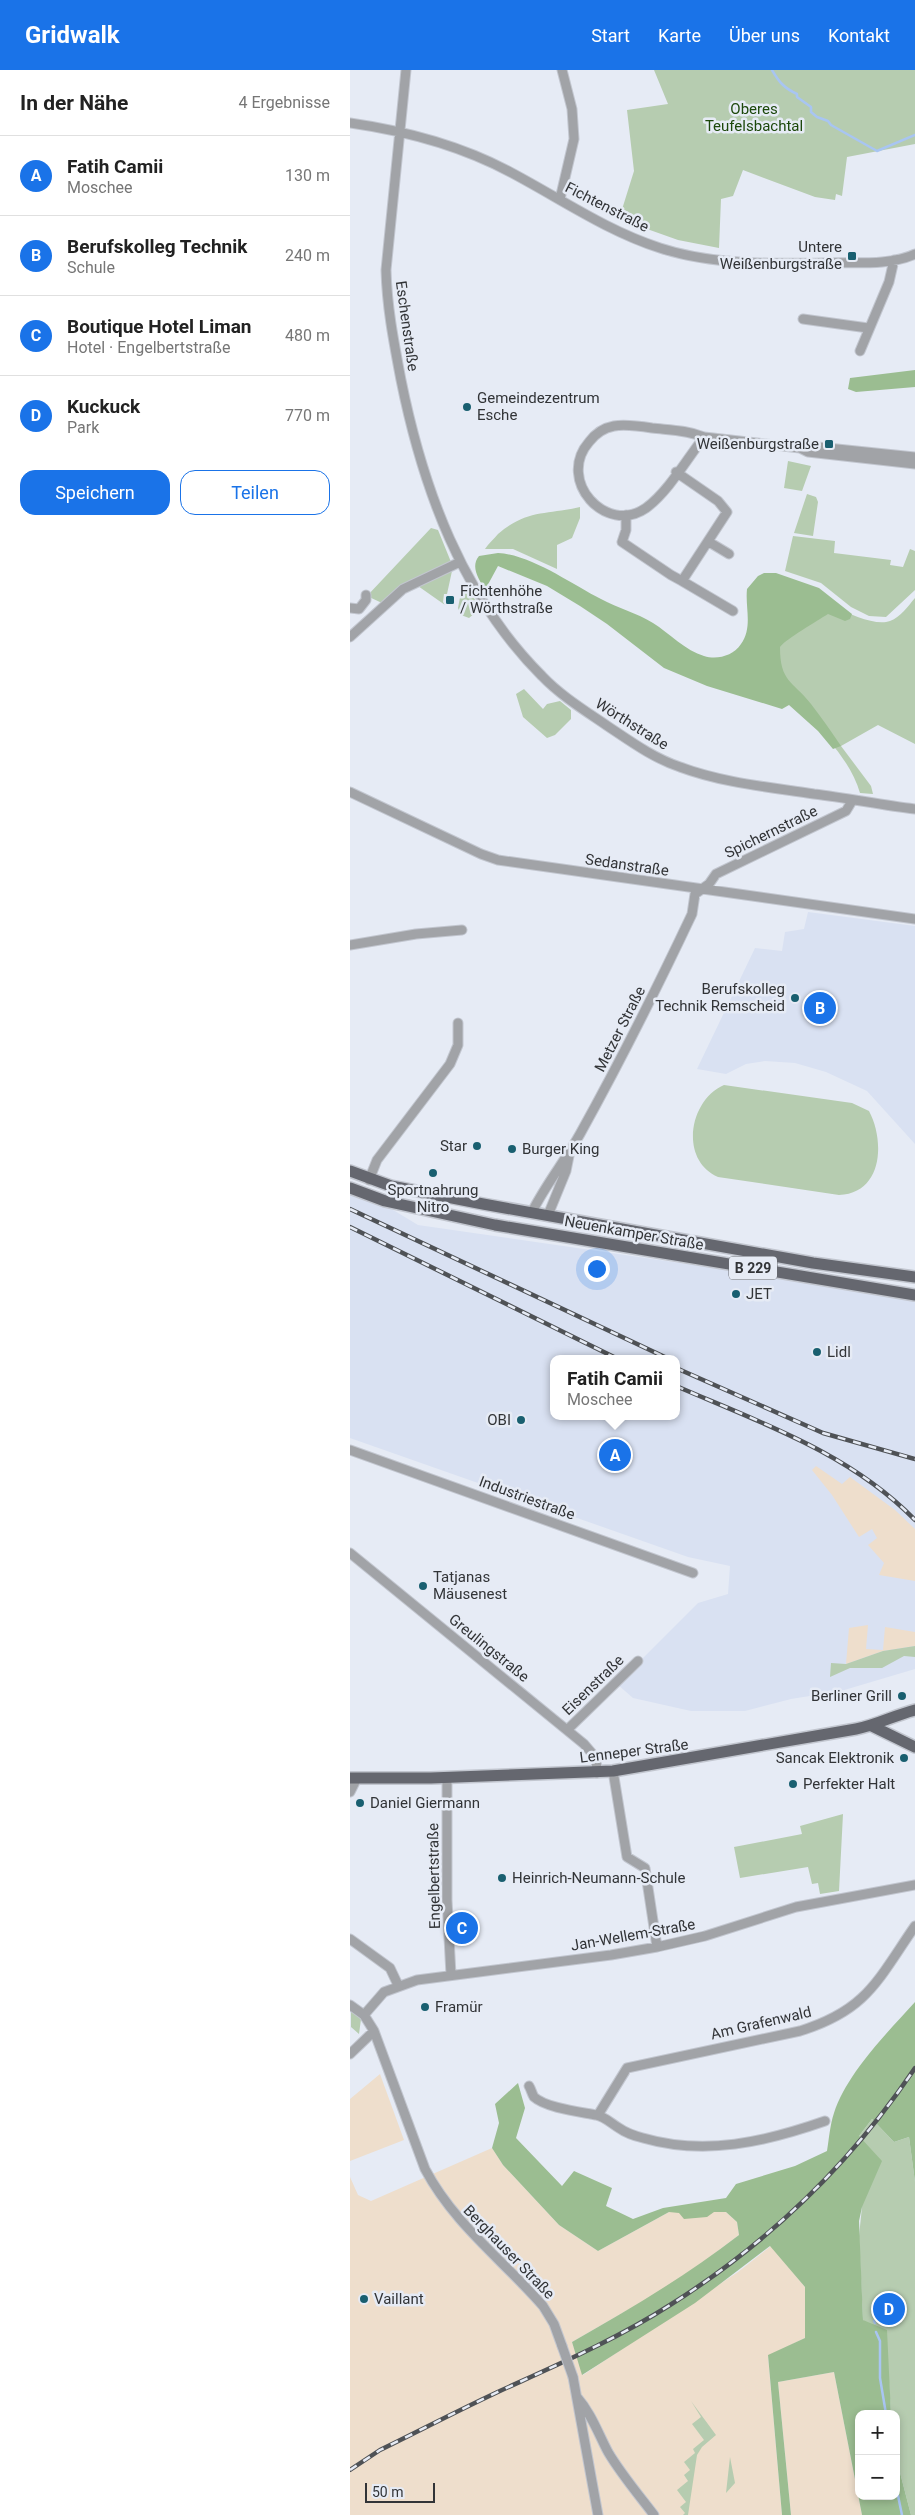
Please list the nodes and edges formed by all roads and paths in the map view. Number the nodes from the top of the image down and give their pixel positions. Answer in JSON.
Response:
{"nodes":[{"id":1,"x":406,"y":70,"type":"edge"},
{"id":2,"x":562,"y":70,"type":"edge"},
{"id":3,"x":350,"y":123,"type":"edge"},
{"id":4,"x":399,"y":132,"type":"junction"},
{"id":5,"x":560,"y":199,"type":"junction"},
{"id":6,"x":915,"y":254,"type":"edge"},
{"id":7,"x":894,"y":260,"type":"junction"},
{"id":8,"x":803,"y":319,"type":"dead end"},
{"id":9,"x":868,"y":328,"type":"junction"},
{"id":10,"x":860,"y":351,"type":"dead end"},
{"id":11,"x":704,"y":437,"type":"junction"},
{"id":12,"x":800,"y":448,"type":"junction"},
{"id":13,"x":915,"y":457,"type":"edge"},
{"id":14,"x":915,"y":464,"type":"edge"},
{"id":15,"x":676,"y":472,"type":"junction"},
{"id":16,"x":626,"y":515,"type":"junction"},
{"id":17,"x":441,"y":521,"type":"joint"},
{"id":18,"x":709,"y":542,"type":"junction"},
{"id":19,"x":729,"y":554,"type":"dead end"},
{"id":20,"x":460,"y":562,"type":"junction"},
{"id":21,"x":682,"y":581,"type":"junction"},
{"id":22,"x":366,"y":595,"type":"dead end"},
{"id":23,"x":350,"y":608,"type":"edge"},
{"id":24,"x":733,"y":611,"type":"dead end"},
{"id":25,"x":350,"y":637,"type":"edge"},
{"id":26,"x":350,"y":792,"type":"edge"},
{"id":27,"x":852,"y":800,"type":"junction"},
{"id":28,"x":915,"y":809,"type":"edge"},
{"id":29,"x":701,"y":889,"type":"junction"},
{"id":30,"x":915,"y":919,"type":"edge"},
{"id":31,"x":462,"y":930,"type":"dead end"},
{"id":32,"x":350,"y":945,"type":"edge"},
{"id":33,"x":458,"y":1023,"type":"dead end"},
{"id":34,"x":570,"y":1153,"type":"junction"},
{"id":35,"x":350,"y":1171,"type":"edge"},
{"id":36,"x":369,"y":1180,"type":"junction"},
{"id":37,"x":350,"y":1188,"type":"edge"},
{"id":38,"x":532,"y":1212,"type":"junction"},
{"id":39,"x":548,"y":1214,"type":"junction"},
{"id":40,"x":526,"y":1230,"type":"junction"},
{"id":41,"x":540,"y":1232,"type":"junction"},
{"id":42,"x":915,"y":1277,"type":"edge"},
{"id":43,"x":915,"y":1294,"type":"edge"},
{"id":44,"x":350,"y":1450,"type":"edge"},
{"id":45,"x":350,"y":1553,"type":"edge"},
{"id":46,"x":694,"y":1573,"type":"dead end"},
{"id":47,"x":638,"y":1661,"type":"dead end"},
{"id":48,"x":915,"y":1710,"type":"edge"},
{"id":49,"x":872,"y":1726,"type":"junction"},
{"id":50,"x":567,"y":1730,"type":"junction"},
{"id":51,"x":915,"y":1746,"type":"edge"},
{"id":52,"x":613,"y":1772,"type":"junction"},
{"id":53,"x":597,"y":1773,"type":"junction"},
{"id":54,"x":447,"y":1777,"type":"junction"},
{"id":55,"x":353,"y":1778,"type":"edge"},
{"id":56,"x":350,"y":1792,"type":"edge"},
{"id":57,"x":915,"y":1885,"type":"edge"},
{"id":58,"x":915,"y":1926,"type":"edge"},
{"id":59,"x":350,"y":1939,"type":"edge"},
{"id":60,"x":657,"y":1947,"type":"junction"},
{"id":61,"x":451,"y":1975,"type":"junction"},
{"id":62,"x":398,"y":1985,"type":"junction"},
{"id":63,"x":350,"y":2005,"type":"edge"},
{"id":64,"x":364,"y":2015,"type":"junction"},
{"id":65,"x":374,"y":2031,"type":"junction"},
{"id":66,"x":350,"y":2054,"type":"edge"},
{"id":67,"x":529,"y":2086,"type":"dead end"},
{"id":68,"x":598,"y":2115,"type":"junction"},
{"id":69,"x":825,"y":2121,"type":"dead end"},
{"id":70,"x":578,"y":2397,"type":"junction"},
{"id":71,"x":598,"y":2515,"type":"edge"},
{"id":72,"x":654,"y":2515,"type":"edge"}],
"edges":[{"from":1,"to":4,"type":"street","name":"Eschenstraße"},
{"from":2,"to":5,"type":"street"},
{"from":3,"to":4,"type":"street","name":"Fichtenstraße"},
{"from":4,"to":5,"type":"street","name":"Fichtenstraße"},
{"from":4,"to":17,"type":"street","name":"Eschenstraße"},
{"from":5,"to":7,"type":"street","name":"Fichtenstraße"},
{"from":6,"to":7,"type":"street","name":"Fichtenstraße"},
{"from":7,"to":9,"type":"street"},
{"from":8,"to":9,"type":"street"},
{"from":9,"to":10,"type":"street"},
{"from":11,"to":12,"type":"street"},
{"from":11,"to":15,"type":"street"},
{"from":11,"to":16,"type":"street"},
{"from":12,"to":13,"type":"street"},
{"from":12,"to":14,"type":"street"},
{"from":15,"to":16,"type":"street"},
{"from":15,"to":18,"type":"street"},
{"from":16,"to":21,"type":"street"},
{"from":17,"to":20,"type":"street","name":"Wörthstraße"},
{"from":18,"to":19,"type":"street"},
{"from":18,"to":21,"type":"street"},
{"from":20,"to":25,"type":"street"},
{"from":20,"to":27,"type":"street","name":"Wörthstraße"},
{"from":21,"to":24,"type":"street"},
{"from":22,"to":23,"type":"street"},
{"from":26,"to":29,"type":"street","name":"Sedanstraße"},
{"from":27,"to":28,"type":"street","name":"Wörthstraße"},
{"from":27,"to":29,"type":"street","name":"Spichernstraße"},
{"from":29,"to":30,"type":"street","name":"Sedanstraße"},
{"from":29,"to":34,"type":"street","name":"Metzer Straße"},
{"from":31,"to":32,"type":"street"},
{"from":33,"to":36,"type":"street"},
{"from":34,"to":38,"type":"street","name":"Metzer Straße"},
{"from":34,"to":39,"type":"street","name":"Metzer Straße"},
{"from":35,"to":36,"type":"main road","name":"Neuenkamper Straße","number":"B 229"},
{"from":36,"to":38,"type":"main road","name":"Neuenkamper Straße","number":"B 229"},
{"from":37,"to":40,"type":"main road","name":"Neuenkamper Straße","number":"B 229"},
{"from":38,"to":39,"type":"main road","name":"Neuenkamper Straße","number":"B 229"},
{"from":38,"to":40,"type":"main road"},
{"from":39,"to":41,"type":"main road"},
{"from":39,"to":42,"type":"main road","name":"Neuenkamper Straße","number":"B 229"},
{"from":40,"to":41,"type":"main road","name":"Neuenkamper Straße","number":"B 229"},
{"from":41,"to":43,"type":"main road","name":"Neuenkamper Straße","number":"B 229"},
{"from":44,"to":46,"type":"street","name":"Industriestraße"},
{"from":45,"to":50,"type":"street","name":"Greulingstraße"},
{"from":47,"to":50,"type":"street","name":"Eisenstraße"},
{"from":48,"to":49,"type":"main road","name":"Lenneper Straße"},
{"from":49,"to":51,"type":"main road"},
{"from":49,"to":52,"type":"main road","name":"Lenneper Straße"},
{"from":50,"to":53,"type":"street","name":"Greulingstraße"},
{"from":52,"to":53,"type":"main road","name":"Lenneper Straße"},
{"from":52,"to":60,"type":"street"},
{"from":53,"to":54,"type":"main road","name":"Lenneper Straße"},
{"from":54,"to":55,"type":"main road","name":"Lenneper Straße"},
{"from":54,"to":61,"type":"street","name":"Engelbertstraße"},
{"from":55,"to":56,"type":"street"},
{"from":57,"to":60,"type":"street","name":"Jan-Wellem-Straße"},
{"from":58,"to":68,"type":"street","name":"Am Grafenwald"},
{"from":59,"to":62,"type":"street"},
{"from":60,"to":61,"type":"street","name":"Jan-Wellem-Straße"},
{"from":61,"to":62,"type":"street","name":"Jan-Wellem-Straße"},
{"from":62,"to":64,"type":"street","name":"Jan-Wellem-Straße"},
{"from":63,"to":64,"type":"street","name":"Berghauser Straße"},
{"from":64,"to":65,"type":"street","name":"Berghauser Straße"},
{"from":65,"to":66,"type":"street"},
{"from":65,"to":70,"type":"street","name":"Berghauser Straße","bridge":true},
{"from":67,"to":68,"type":"street"},
{"from":68,"to":69,"type":"street"},
{"from":70,"to":71,"type":"street"},
{"from":70,"to":72,"type":"street","name":"Berghauser Straße"}]}
